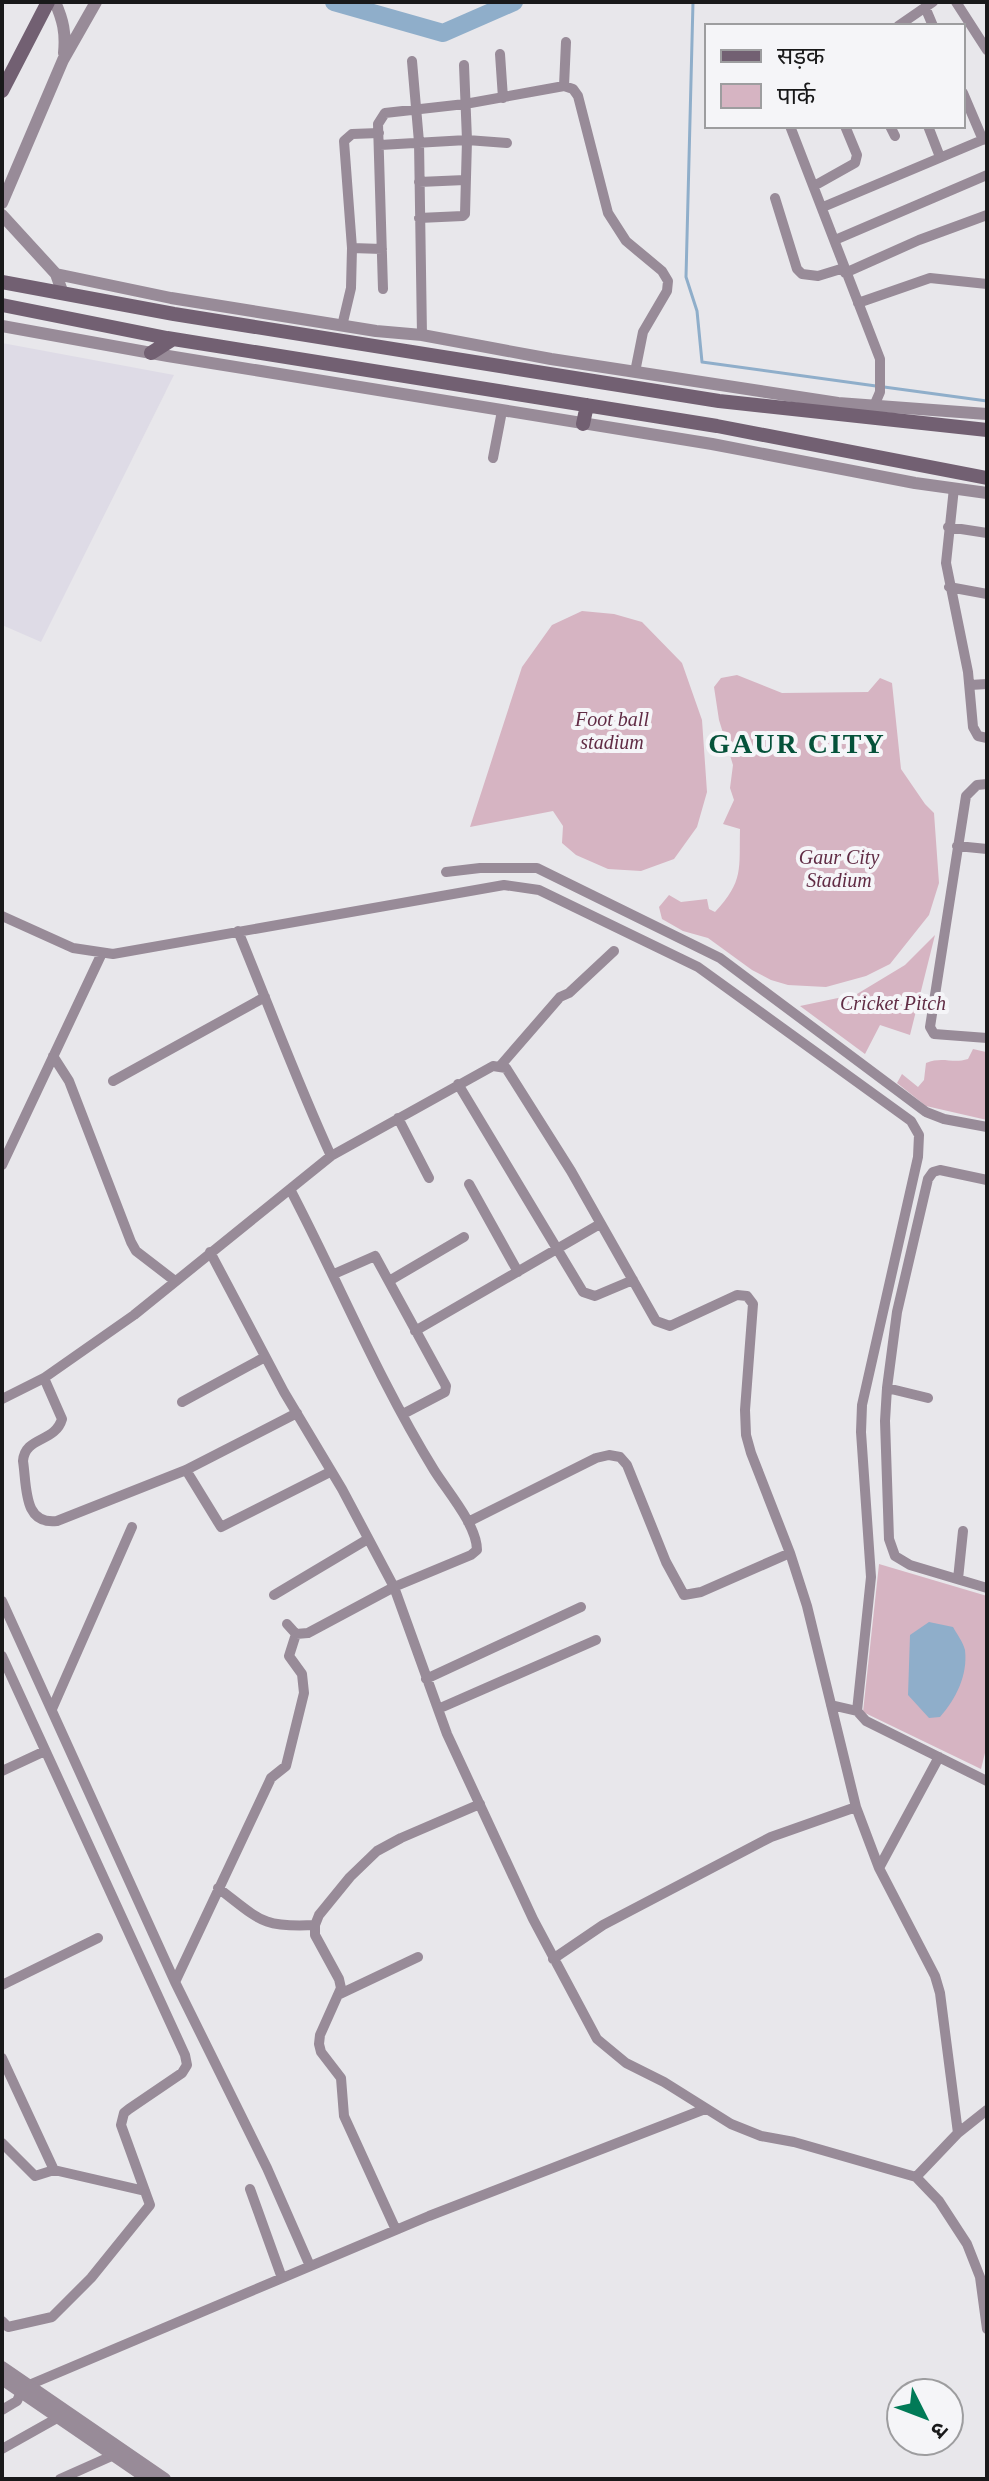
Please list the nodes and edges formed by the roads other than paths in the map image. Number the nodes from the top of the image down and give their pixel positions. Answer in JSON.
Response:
{"nodes":[{"id":1,"x":48,"y":2,"type":"edge"},
{"id":2,"x":55,"y":2,"type":"edge"},
{"id":3,"x":96,"y":2,"type":"edge"},
{"id":4,"x":956,"y":2,"type":"edge"},
{"id":5,"x":923,"y":6,"type":"edge"},
{"id":6,"x":900,"y":24,"type":"edge"},
{"id":7,"x":932,"y":24,"type":"edge"},
{"id":8,"x":566,"y":42,"type":"dead end"},
{"id":9,"x":987,"y":50,"type":"edge"},
{"id":10,"x":500,"y":54,"type":"dead end"},
{"id":11,"x":63,"y":60,"type":"junction"},
{"id":12,"x":412,"y":61,"type":"dead end"},
{"id":13,"x":464,"y":65,"type":"dead end"},
{"id":14,"x":564,"y":86,"type":"junction"},
{"id":15,"x":2,"y":91,"type":"edge"},
{"id":16,"x":965,"y":97,"type":"edge"},
{"id":17,"x":503,"y":98,"type":"junction"},
{"id":18,"x":465,"y":104,"type":"junction"},
{"id":19,"x":416,"y":108,"type":"junction"},
{"id":20,"x":791,"y":128,"type":"edge"},
{"id":21,"x":846,"y":128,"type":"edge"},
{"id":22,"x":929,"y":128,"type":"edge"},
{"id":23,"x":379,"y":133,"type":"junction"},
{"id":24,"x":985,"y":139,"type":"edge"},
{"id":25,"x":467,"y":140,"type":"junction"},
{"id":26,"x":419,"y":142,"type":"junction"},
{"id":27,"x":507,"y":143,"type":"dead end"},
{"id":28,"x":380,"y":145,"type":"junction"},
{"id":29,"x":940,"y":157,"type":"junction"},
{"id":30,"x":987,"y":175,"type":"edge"},
{"id":31,"x":465,"y":180,"type":"junction"},
{"id":32,"x":419,"y":182,"type":"junction"},
{"id":33,"x":814,"y":186,"type":"junction"},
{"id":34,"x":775,"y":198,"type":"dead end"},
{"id":35,"x":2,"y":203,"type":"edge"},
{"id":36,"x":823,"y":207,"type":"junction"},
{"id":37,"x":2,"y":215,"type":"edge"},
{"id":38,"x":987,"y":215,"type":"edge"},
{"id":39,"x":419,"y":218,"type":"junction"},
{"id":40,"x":835,"y":240,"type":"junction"},
{"id":41,"x":352,"y":248,"type":"junction"},
{"id":42,"x":382,"y":249,"type":"junction"},
{"id":43,"x":844,"y":270,"type":"junction"},
{"id":44,"x":56,"y":274,"type":"junction"},
{"id":45,"x":2,"y":282,"type":"edge"},
{"id":46,"x":987,"y":284,"type":"edge"},
{"id":47,"x":383,"y":289,"type":"dead end"},
{"id":48,"x":63,"y":294,"type":"junction"},
{"id":49,"x":858,"y":303,"type":"junction"},
{"id":50,"x":2,"y":305,"type":"edge"},
{"id":51,"x":2,"y":326,"type":"edge"},
{"id":52,"x":342,"y":326,"type":"junction"},
{"id":53,"x":422,"y":335,"type":"junction"},
{"id":54,"x":173,"y":339,"type":"junction"},
{"id":55,"x":151,"y":353,"type":"junction"},
{"id":56,"x":635,"y":372,"type":"junction"},
{"id":57,"x":697,"y":390,"type":"junction"},
{"id":58,"x":587,"y":405,"type":"junction"},
{"id":59,"x":874,"y":406,"type":"junction"},
{"id":60,"x":502,"y":411,"type":"junction"},
{"id":61,"x":987,"y":414,"type":"edge"},
{"id":62,"x":583,"y":424,"type":"junction"},
{"id":63,"x":987,"y":430,"type":"edge"},
{"id":64,"x":493,"y":458,"type":"dead end"},
{"id":65,"x":987,"y":478,"type":"edge"},
{"id":66,"x":954,"y":488,"type":"junction"},
{"id":67,"x":987,"y":493,"type":"edge"},
{"id":68,"x":948,"y":527,"type":"junction"},
{"id":69,"x":987,"y":533,"type":"edge"},
{"id":70,"x":949,"y":587,"type":"junction"},
{"id":71,"x":987,"y":594,"type":"edge"},
{"id":72,"x":987,"y":684,"type":"edge"},
{"id":73,"x":970,"y":685,"type":"junction"},
{"id":74,"x":987,"y":738,"type":"edge"},
{"id":75,"x":987,"y":784,"type":"edge"},
{"id":76,"x":957,"y":846,"type":"junction"},
{"id":77,"x":987,"y":849,"type":"edge"},
{"id":78,"x":446,"y":872,"type":"dead end"},
{"id":79,"x":2,"y":916,"type":"edge"},
{"id":80,"x":238,"y":931,"type":"junction"},
{"id":81,"x":614,"y":951,"type":"dead end"},
{"id":82,"x":102,"y":953,"type":"junction"},
{"id":83,"x":265,"y":997,"type":"junction"},
{"id":84,"x":987,"y":1038,"type":"edge"},
{"id":85,"x":53,"y":1056,"type":"junction"},
{"id":86,"x":501,"y":1065,"type":"junction"},
{"id":87,"x":113,"y":1081,"type":"dead end"},
{"id":88,"x":458,"y":1084,"type":"junction"},
{"id":89,"x":398,"y":1118,"type":"junction"},
{"id":90,"x":987,"y":1127,"type":"edge"},
{"id":91,"x":331,"y":1156,"type":"junction"},
{"id":92,"x":2,"y":1165,"type":"edge"},
{"id":93,"x":429,"y":1178,"type":"dead end"},
{"id":94,"x":987,"y":1180,"type":"edge"},
{"id":95,"x":469,"y":1184,"type":"dead end"},
{"id":96,"x":291,"y":1191,"type":"junction"},
{"id":97,"x":600,"y":1224,"type":"junction"},
{"id":98,"x":464,"y":1237,"type":"dead end"},
{"id":99,"x":558,"y":1249,"type":"junction"},
{"id":100,"x":210,"y":1252,"type":"junction"},
{"id":101,"x":518,"y":1272,"type":"junction"},
{"id":102,"x":334,"y":1274,"type":"junction"},
{"id":103,"x":633,"y":1280,"type":"junction"},
{"id":104,"x":175,"y":1281,"type":"junction"},
{"id":105,"x":389,"y":1281,"type":"junction"},
{"id":106,"x":415,"y":1331,"type":"junction"},
{"id":107,"x":265,"y":1357,"type":"junction"},
{"id":108,"x":44,"y":1378,"type":"junction"},
{"id":109,"x":887,"y":1388,"type":"junction"},
{"id":110,"x":928,"y":1398,"type":"dead end"},
{"id":111,"x":2,"y":1399,"type":"edge"},
{"id":112,"x":182,"y":1402,"type":"dead end"},
{"id":113,"x":297,"y":1413,"type":"junction"},
{"id":114,"x":403,"y":1414,"type":"junction"},
{"id":115,"x":186,"y":1470,"type":"junction"},
{"id":116,"x":330,"y":1472,"type":"junction"},
{"id":117,"x":468,"y":1522,"type":"junction"},
{"id":118,"x":132,"y":1527,"type":"dead end"},
{"id":119,"x":963,"y":1531,"type":"dead end"},
{"id":120,"x":368,"y":1539,"type":"junction"},
{"id":121,"x":790,"y":1553,"type":"junction"},
{"id":122,"x":958,"y":1579,"type":"junction"},
{"id":123,"x":394,"y":1587,"type":"junction"},
{"id":124,"x":987,"y":1588,"type":"edge"},
{"id":125,"x":274,"y":1595,"type":"dead end"},
{"id":126,"x":2,"y":1601,"type":"edge"},
{"id":127,"x":581,"y":1607,"type":"dead end"},
{"id":128,"x":287,"y":1624,"type":"dead end"},
{"id":129,"x":296,"y":1634,"type":"junction"},
{"id":130,"x":596,"y":1640,"type":"dead end"},
{"id":131,"x":2,"y":1656,"type":"edge"},
{"id":132,"x":426,"y":1679,"type":"junction"},
{"id":133,"x":831,"y":1705,"type":"junction"},
{"id":134,"x":52,"y":1709,"type":"junction"},
{"id":135,"x":438,"y":1709,"type":"junction"},
{"id":136,"x":857,"y":1711,"type":"junction"},
{"id":137,"x":45,"y":1751,"type":"junction"},
{"id":138,"x":939,"y":1757,"type":"junction"},
{"id":139,"x":2,"y":1771,"type":"edge"},
{"id":140,"x":987,"y":1781,"type":"edge"},
{"id":141,"x":480,"y":1804,"type":"junction"},
{"id":142,"x":856,"y":1807,"type":"junction"},
{"id":143,"x":879,"y":1868,"type":"junction"},
{"id":144,"x":218,"y":1888,"type":"junction"},
{"id":145,"x":315,"y":1925,"type":"junction"},
{"id":146,"x":98,"y":1938,"type":"dead end"},
{"id":147,"x":418,"y":1957,"type":"dead end"},
{"id":148,"x":553,"y":1959,"type":"junction"},
{"id":149,"x":175,"y":1982,"type":"junction"},
{"id":150,"x":2,"y":1985,"type":"edge"},
{"id":151,"x":340,"y":1994,"type":"junction"},
{"id":152,"x":2,"y":2058,"type":"edge"},
{"id":153,"x":705,"y":2109,"type":"junction"},
{"id":154,"x":987,"y":2110,"type":"edge"},
{"id":155,"x":958,"y":2133,"type":"junction"},
{"id":156,"x":2,"y":2143,"type":"edge"},
{"id":157,"x":54,"y":2170,"type":"junction"},
{"id":158,"x":916,"y":2177,"type":"junction"},
{"id":159,"x":250,"y":2189,"type":"dead end"},
{"id":160,"x":145,"y":2191,"type":"junction"},
{"id":161,"x":396,"y":2230,"type":"junction"},
{"id":162,"x":310,"y":2266,"type":"junction"},
{"id":163,"x":282,"y":2278,"type":"junction"},
{"id":164,"x":2,"y":2321,"type":"edge"},
{"id":165,"x":987,"y":2329,"type":"edge"},
{"id":166,"x":2,"y":2367,"type":"edge"},
{"id":167,"x":2,"y":2379,"type":"edge"},
{"id":168,"x":25,"y":2388,"type":"junction"},
{"id":169,"x":2,"y":2410,"type":"edge"},
{"id":170,"x":59,"y":2417,"type":"junction"},
{"id":171,"x":2,"y":2449,"type":"edge"},
{"id":172,"x":114,"y":2455,"type":"junction"},
{"id":173,"x":60,"y":2479,"type":"edge"},
{"id":174,"x":148,"y":2479,"type":"edge"},
{"id":175,"x":165,"y":2479,"type":"edge"}],
"edges":[{"from":1,"to":15,"type":"main road"},
{"from":2,"to":11,"type":"street"},
{"from":3,"to":11,"type":"street"},
{"from":4,"to":9,"type":"street"},
{"from":5,"to":6,"type":"street"},
{"from":5,"to":7,"type":"street"},
{"from":8,"to":14,"type":"street"},
{"from":10,"to":17,"type":"street"},
{"from":11,"to":35,"type":"street"},
{"from":12,"to":19,"type":"street"},
{"from":13,"to":18,"type":"street"},
{"from":14,"to":17,"type":"street"},
{"from":14,"to":56,"type":"street"},
{"from":16,"to":24,"type":"street"},
{"from":17,"to":18,"type":"street"},
{"from":18,"to":19,"type":"street"},
{"from":18,"to":25,"type":"street"},
{"from":19,"to":23,"type":"street"},
{"from":19,"to":26,"type":"street"},
{"from":20,"to":33,"type":"street"},
{"from":21,"to":33,"type":"street"},
{"from":22,"to":29,"type":"street"},
{"from":23,"to":28,"type":"street"},
{"from":23,"to":41,"type":"street"},
{"from":24,"to":29,"type":"street"},
{"from":25,"to":26,"type":"street"},
{"from":25,"to":27,"type":"street"},
{"from":25,"to":31,"type":"street"},
{"from":26,"to":28,"type":"street"},
{"from":26,"to":32,"type":"street"},
{"from":28,"to":42,"type":"street"},
{"from":29,"to":36,"type":"street"},
{"from":30,"to":40,"type":"street"},
{"from":31,"to":32,"type":"street"},
{"from":31,"to":39,"type":"street"},
{"from":32,"to":39,"type":"street"},
{"from":33,"to":36,"type":"street"},
{"from":34,"to":43,"type":"street"},
{"from":36,"to":40,"type":"street"},
{"from":37,"to":44,"type":"street"},
{"from":38,"to":43,"type":"street"},
{"from":39,"to":53,"type":"street"},
{"from":40,"to":43,"type":"street"},
{"from":41,"to":42,"type":"street"},
{"from":41,"to":52,"type":"street"},
{"from":42,"to":47,"type":"street"},
{"from":43,"to":49,"type":"street"},
{"from":44,"to":48,"type":"street"},
{"from":44,"to":52,"type":"street"},
{"from":45,"to":48,"type":"main road"},
{"from":46,"to":49,"type":"street"},
{"from":48,"to":57,"type":"main road"},
{"from":49,"to":59,"type":"street"},
{"from":50,"to":54,"type":"main road"},
{"from":51,"to":55,"type":"street"},
{"from":52,"to":53,"type":"street"},
{"from":53,"to":56,"type":"street"},
{"from":54,"to":55,"type":"main road"},
{"from":54,"to":58,"type":"main road"},
{"from":55,"to":60,"type":"street"},
{"from":56,"to":57,"type":"street"},
{"from":57,"to":59,"type":"street"},
{"from":57,"to":63,"type":"main road"},
{"from":58,"to":62,"type":"main road"},
{"from":58,"to":65,"type":"main road"},
{"from":59,"to":61,"type":"street"},
{"from":60,"to":62,"type":"street"},
{"from":60,"to":64,"type":"street"},
{"from":62,"to":66,"type":"street"},
{"from":66,"to":67,"type":"street"},
{"from":66,"to":68,"type":"street"},
{"from":68,"to":69,"type":"street"},
{"from":68,"to":70,"type":"street"},
{"from":70,"to":71,"type":"street"},
{"from":70,"to":73,"type":"street"},
{"from":72,"to":73,"type":"street"},
{"from":73,"to":74,"type":"street"},
{"from":75,"to":76,"type":"street"},
{"from":76,"to":77,"type":"street"},
{"from":76,"to":84,"type":"street"},
{"from":78,"to":90,"type":"street"},
{"from":79,"to":82,"type":"street"},
{"from":80,"to":82,"type":"street"},
{"from":80,"to":83,"type":"street"},
{"from":80,"to":136,"type":"street"},
{"from":81,"to":86,"type":"street"},
{"from":82,"to":85,"type":"street"},
{"from":83,"to":87,"type":"street"},
{"from":83,"to":91,"type":"street"},
{"from":85,"to":92,"type":"street"},
{"from":85,"to":104,"type":"street"},
{"from":86,"to":88,"type":"street"},
{"from":86,"to":97,"type":"street"},
{"from":88,"to":89,"type":"street"},
{"from":88,"to":99,"type":"street"},
{"from":89,"to":91,"type":"street"},
{"from":89,"to":93,"type":"street"},
{"from":91,"to":96,"type":"street"},
{"from":94,"to":109,"type":"street"},
{"from":95,"to":101,"type":"street"},
{"from":96,"to":100,"type":"street"},
{"from":96,"to":102,"type":"street"},
{"from":97,"to":99,"type":"street"},
{"from":97,"to":103,"type":"street"},
{"from":98,"to":105,"type":"street"},
{"from":99,"to":101,"type":"street"},
{"from":99,"to":103,"type":"street"},
{"from":100,"to":104,"type":"street"},
{"from":100,"to":107,"type":"street"},
{"from":101,"to":106,"type":"street"},
{"from":102,"to":105,"type":"street"},
{"from":102,"to":114,"type":"street"},
{"from":103,"to":121,"type":"street"},
{"from":104,"to":108,"type":"street"},
{"from":105,"to":106,"type":"street"},
{"from":106,"to":114,"type":"street"},
{"from":107,"to":112,"type":"street"},
{"from":107,"to":113,"type":"street"},
{"from":108,"to":111,"type":"street"},
{"from":108,"to":115,"type":"street"},
{"from":109,"to":110,"type":"street"},
{"from":109,"to":122,"type":"street"},
{"from":113,"to":115,"type":"street"},
{"from":113,"to":116,"type":"street"},
{"from":114,"to":117,"type":"street"},
{"from":115,"to":116,"type":"street"},
{"from":116,"to":120,"type":"street"},
{"from":117,"to":121,"type":"street"},
{"from":117,"to":123,"type":"street"},
{"from":118,"to":134,"type":"street"},
{"from":119,"to":122,"type":"street"},
{"from":120,"to":123,"type":"street"},
{"from":120,"to":125,"type":"street"},
{"from":121,"to":133,"type":"street"},
{"from":122,"to":124,"type":"street"},
{"from":123,"to":129,"type":"street"},
{"from":123,"to":132,"type":"street"},
{"from":126,"to":134,"type":"street"},
{"from":127,"to":132,"type":"street"},
{"from":128,"to":129,"type":"street"},
{"from":129,"to":144,"type":"street"},
{"from":130,"to":135,"type":"street"},
{"from":131,"to":137,"type":"street"},
{"from":132,"to":135,"type":"street"},
{"from":133,"to":136,"type":"street"},
{"from":133,"to":142,"type":"street"},
{"from":134,"to":149,"type":"street"},
{"from":135,"to":141,"type":"street"},
{"from":136,"to":138,"type":"street"},
{"from":137,"to":139,"type":"street"},
{"from":137,"to":160,"type":"street"},
{"from":138,"to":140,"type":"street"},
{"from":138,"to":143,"type":"street"},
{"from":141,"to":145,"type":"street"},
{"from":141,"to":148,"type":"street"},
{"from":142,"to":143,"type":"street"},
{"from":142,"to":148,"type":"street"},
{"from":143,"to":155,"type":"street"},
{"from":144,"to":145,"type":"street"},
{"from":144,"to":149,"type":"street"},
{"from":145,"to":151,"type":"street"},
{"from":146,"to":150,"type":"street"},
{"from":147,"to":151,"type":"street"},
{"from":148,"to":153,"type":"street"},
{"from":149,"to":162,"type":"street"},
{"from":151,"to":161,"type":"street"},
{"from":152,"to":157,"type":"street"},
{"from":153,"to":158,"type":"street"},
{"from":153,"to":161,"type":"street"},
{"from":154,"to":155,"type":"street"},
{"from":155,"to":158,"type":"street"},
{"from":156,"to":157,"type":"street"},
{"from":157,"to":160,"type":"street"},
{"from":158,"to":165,"type":"street"},
{"from":159,"to":163,"type":"street"},
{"from":160,"to":164,"type":"street"},
{"from":161,"to":162,"type":"street"},
{"from":162,"to":163,"type":"street"},
{"from":163,"to":168,"type":"street"},
{"from":166,"to":168,"type":"street"},
{"from":167,"to":168,"type":"street"},
{"from":168,"to":169,"type":"street"},
{"from":168,"to":170,"type":"street"},
{"from":168,"to":175,"type":"street"},
{"from":170,"to":171,"type":"street"},
{"from":170,"to":172,"type":"street"},
{"from":172,"to":173,"type":"street"},
{"from":172,"to":174,"type":"street"}]}
